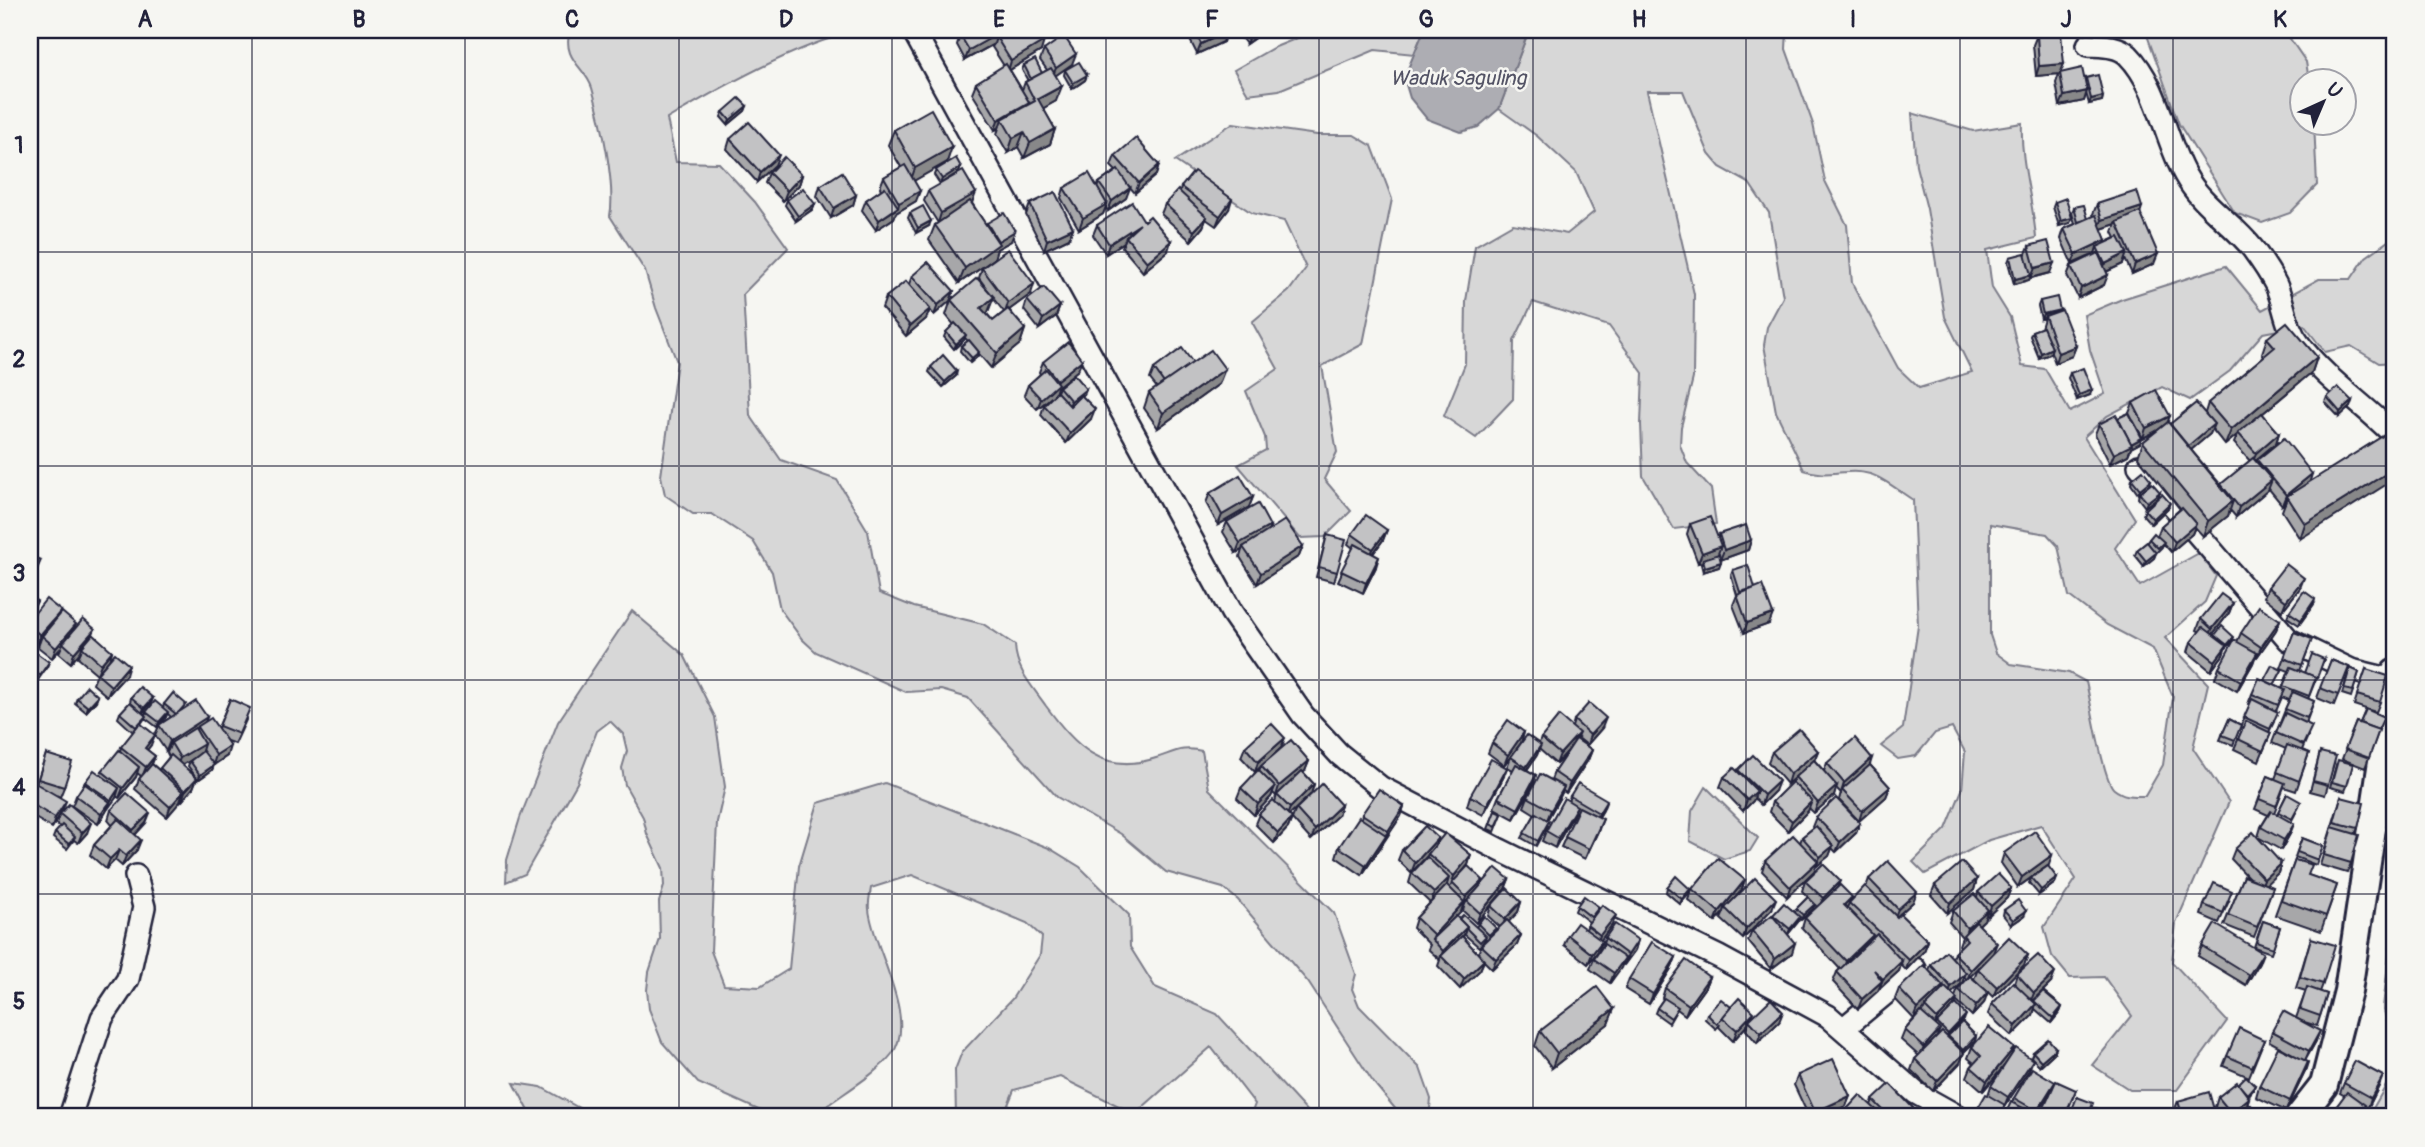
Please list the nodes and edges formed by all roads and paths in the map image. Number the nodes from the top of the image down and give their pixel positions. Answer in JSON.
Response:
{"nodes":[{"id":1,"x":913,"y":30,"type":"edge"},
{"id":2,"x":2088,"y":45,"type":"dead end"},
{"id":3,"x":2395,"y":436,"type":"edge"},
{"id":4,"x":2139,"y":466,"type":"dead end"},
{"id":5,"x":2395,"y":677,"type":"edge"},
{"id":6,"x":136,"y":876,"type":"dead end"},
{"id":7,"x":1914,"y":969,"type":"dead end"},
{"id":8,"x":1844,"y":1028,"type":"junction"},
{"id":9,"x":70,"y":1117,"type":"edge"},
{"id":10,"x":1959,"y":1117,"type":"edge"},
{"id":11,"x":2299,"y":1117,"type":"edge"}],
"edges":[{"from":1,"to":8,"type":"street"},
{"from":2,"to":3,"type":"street"},
{"from":4,"to":5,"type":"street"},
{"from":5,"to":11,"type":"main road"},
{"from":6,"to":9,"type":"street"},
{"from":7,"to":8,"type":"street"},
{"from":8,"to":10,"type":"street"}]}
